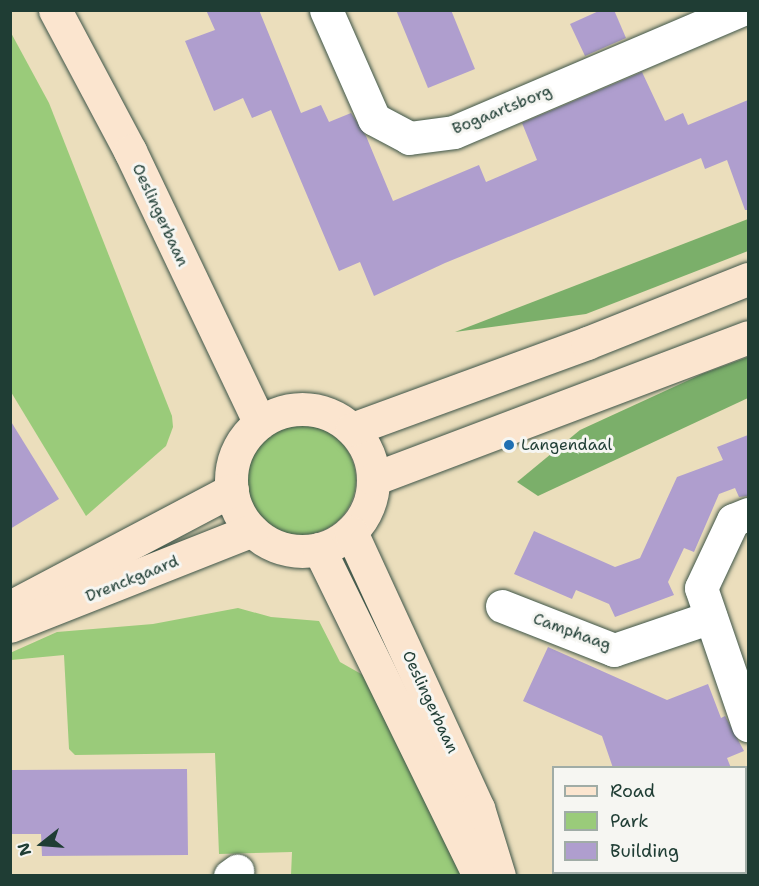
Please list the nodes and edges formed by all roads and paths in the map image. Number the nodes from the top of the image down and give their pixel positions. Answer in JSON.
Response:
{"nodes":[{"id":1,"x":55,"y":10,"type":"edge"},
{"id":2,"x":326,"y":10,"type":"edge"},
{"id":3,"x":740,"y":10,"type":"edge"},
{"id":4,"x":748,"y":279,"type":"edge"},
{"id":5,"x":748,"y":337,"type":"edge"},
{"id":6,"x":260,"y":423,"type":"junction"},
{"id":7,"x":352,"y":429,"type":"junction"},
{"id":8,"x":373,"y":479,"type":"junction"},
{"id":9,"x":232,"y":490,"type":"junction"},
{"id":10,"x":748,"y":514,"type":"edge"},
{"id":11,"x":252,"y":530,"type":"junction"},
{"id":12,"x":351,"y":532,"type":"junction"},
{"id":13,"x":319,"y":549,"type":"junction"},
{"id":14,"x":502,"y":606,"type":"dead end"},
{"id":15,"x":10,"y":607,"type":"edge"},
{"id":16,"x":711,"y":617,"type":"junction"},
{"id":17,"x":10,"y":626,"type":"edge"},
{"id":18,"x":748,"y":725,"type":"edge"},
{"id":19,"x":479,"y":876,"type":"edge"},
{"id":20,"x":499,"y":876,"type":"edge"}],
"edges":[{"from":1,"to":6,"type":"main road","name":"Oeslingerbaan"},
{"from":2,"to":3,"type":"street","name":"Bogaartsborg"},
{"from":4,"to":7,"type":"main road"},
{"from":5,"to":8,"type":"main road"},
{"from":6,"to":7,"type":"main road"},
{"from":6,"to":9,"type":"main road"},
{"from":7,"to":8,"type":"main road"},
{"from":8,"to":12,"type":"main road"},
{"from":9,"to":11,"type":"main road"},
{"from":9,"to":15,"type":"main road","name":"Drenckgaard"},
{"from":10,"to":16,"type":"street"},
{"from":11,"to":13,"type":"main road"},
{"from":11,"to":17,"type":"main road","name":"Drenckgaard"},
{"from":12,"to":13,"type":"main road"},
{"from":12,"to":20,"type":"main road","name":"Oeslingerbaan"},
{"from":13,"to":19,"type":"main road","name":"Oeslingerbaan"},
{"from":14,"to":16,"type":"street","name":"Camphaag"},
{"from":16,"to":18,"type":"street"}]}
